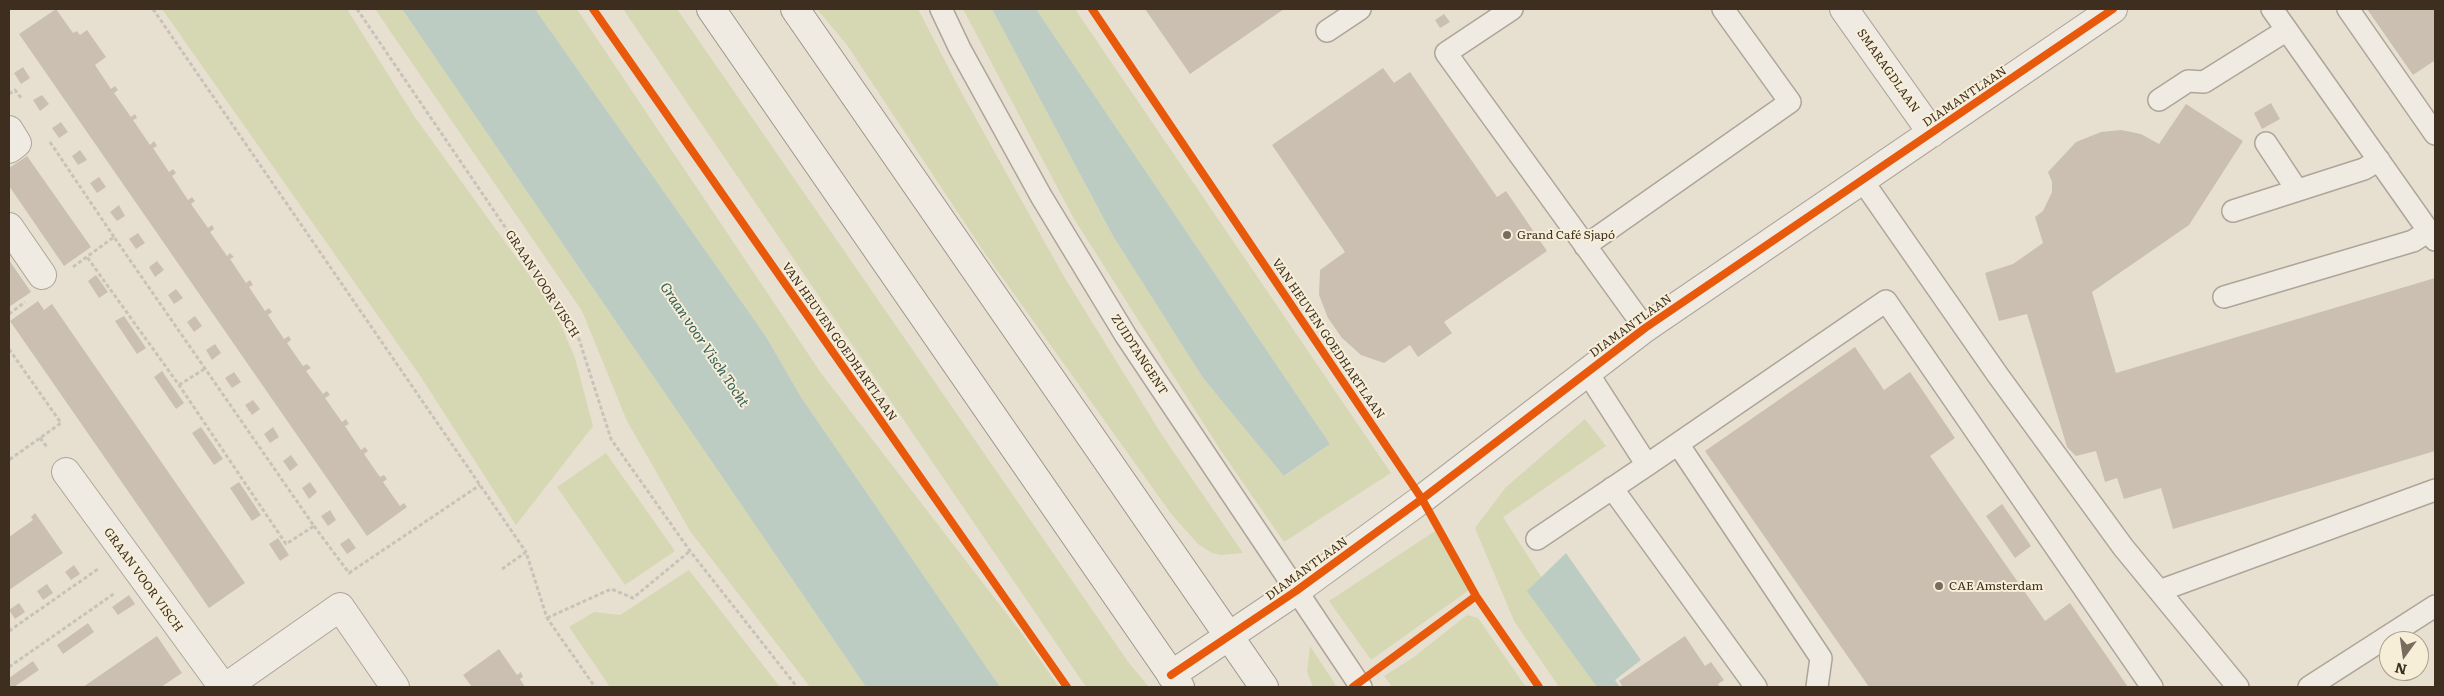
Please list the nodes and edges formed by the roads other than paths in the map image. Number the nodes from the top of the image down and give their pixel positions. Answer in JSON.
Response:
{"nodes":[{"id":1,"x":711,"y":9,"type":"edge"},
{"id":2,"x":796,"y":9,"type":"edge"},
{"id":3,"x":941,"y":9,"type":"edge"},
{"id":4,"x":1360,"y":9,"type":"edge"},
{"id":5,"x":1512,"y":9,"type":"edge"},
{"id":6,"x":1723,"y":9,"type":"edge"},
{"id":7,"x":1844,"y":9,"type":"edge"},
{"id":8,"x":2113,"y":9,"type":"edge"},
{"id":9,"x":2272,"y":9,"type":"edge"},
{"id":10,"x":2348,"y":9,"type":"edge"},
{"id":11,"x":2287,"y":30,"type":"junction"},
{"id":12,"x":1327,"y":31,"type":"dead end"},
{"id":13,"x":2159,"y":100,"type":"dead end"},
{"id":14,"x":9,"y":130,"type":"edge"},
{"id":15,"x":1932,"y":133,"type":"junction"},
{"id":16,"x":2435,"y":134,"type":"edge"},
{"id":17,"x":2266,"y":143,"type":"dead end"},
{"id":18,"x":9,"y":149,"type":"edge"},
{"id":19,"x":2379,"y":160,"type":"junction"},
{"id":20,"x":1862,"y":180,"type":"junction"},
{"id":21,"x":2297,"y":190,"type":"junction"},
{"id":22,"x":2233,"y":212,"type":"dead end"},
{"id":23,"x":9,"y":227,"type":"edge"},
{"id":24,"x":2432,"y":236,"type":"edge"},
{"id":25,"x":1586,"y":246,"type":"junction"},
{"id":26,"x":42,"y":276,"type":"dead end"},
{"id":27,"x":2224,"y":297,"type":"dead end"},
{"id":28,"x":1644,"y":328,"type":"junction"},
{"id":29,"x":1587,"y":372,"type":"junction"},
{"id":30,"x":1678,"y":444,"type":"junction"},
{"id":31,"x":1647,"y":465,"type":"junction"},
{"id":32,"x":66,"y":472,"type":"dead end"},
{"id":33,"x":1612,"y":488,"type":"junction"},
{"id":34,"x":2435,"y":490,"type":"edge"},
{"id":35,"x":1537,"y":539,"type":"dead end"},
{"id":36,"x":1296,"y":591,"type":"junction"},
{"id":37,"x":2159,"y":591,"type":"junction"},
{"id":38,"x":2435,"y":606,"type":"edge"},
{"id":39,"x":1229,"y":637,"type":"junction"},
{"id":40,"x":1175,"y":681,"type":"edge"},
{"id":41,"x":224,"y":687,"type":"edge"},
{"id":42,"x":395,"y":687,"type":"edge"},
{"id":43,"x":1264,"y":687,"type":"edge"},
{"id":44,"x":1361,"y":687,"type":"edge"},
{"id":45,"x":1756,"y":687,"type":"edge"},
{"id":46,"x":1817,"y":687,"type":"edge"},
{"id":47,"x":2152,"y":687,"type":"edge"},
{"id":48,"x":2238,"y":687,"type":"edge"},
{"id":49,"x":2309,"y":687,"type":"edge"}],
"edges":[{"from":1,"to":40,"type":"street"},
{"from":2,"to":39,"type":"street"},
{"from":3,"to":36,"type":"lane","name":"ZUIDTANGENT"},
{"from":4,"to":12,"type":"lane"},
{"from":5,"to":25,"type":"lane"},
{"from":6,"to":25,"type":"lane"},
{"from":7,"to":15,"type":"street","name":"SMARAGDLAAN"},
{"from":8,"to":15,"type":"street","name":"DIAMANTLAAN"},
{"from":9,"to":11,"type":"lane"},
{"from":10,"to":16,"type":"lane"},
{"from":11,"to":13,"type":"lane"},
{"from":11,"to":19,"type":"lane"},
{"from":14,"to":18,"type":"street"},
{"from":15,"to":20,"type":"street","name":"DIAMANTLAAN"},
{"from":17,"to":21,"type":"lane"},
{"from":19,"to":21,"type":"lane"},
{"from":19,"to":24,"type":"lane"},
{"from":20,"to":28,"type":"street","name":"DIAMANTLAAN"},
{"from":20,"to":37,"type":"lane"},
{"from":21,"to":22,"type":"lane"},
{"from":23,"to":26,"type":"street"},
{"from":24,"to":27,"type":"lane"},
{"from":25,"to":28,"type":"lane"},
{"from":28,"to":29,"type":"street","name":"DIAMANTLAAN"},
{"from":29,"to":31,"type":"lane"},
{"from":29,"to":36,"type":"street","name":"DIAMANTLAAN"},
{"from":30,"to":31,"type":"lane"},
{"from":30,"to":46,"type":"lane"},
{"from":30,"to":47,"type":"lane"},
{"from":31,"to":33,"type":"lane"},
{"from":32,"to":41,"type":"street","name":"GRAAN VOOR VISCH"},
{"from":33,"to":35,"type":"lane"},
{"from":33,"to":45,"type":"lane"},
{"from":34,"to":37,"type":"lane"},
{"from":36,"to":39,"type":"street","name":"DIAMANTLAAN"},
{"from":36,"to":44,"type":"lane","name":"ZUIDTANGENT"},
{"from":37,"to":48,"type":"lane"},
{"from":38,"to":49,"type":"lane"},
{"from":39,"to":40,"type":"street","name":"DIAMANTLAAN"},
{"from":39,"to":43,"type":"street"},
{"from":41,"to":42,"type":"street","name":"GRAAN VOOR VISCH"}]}
